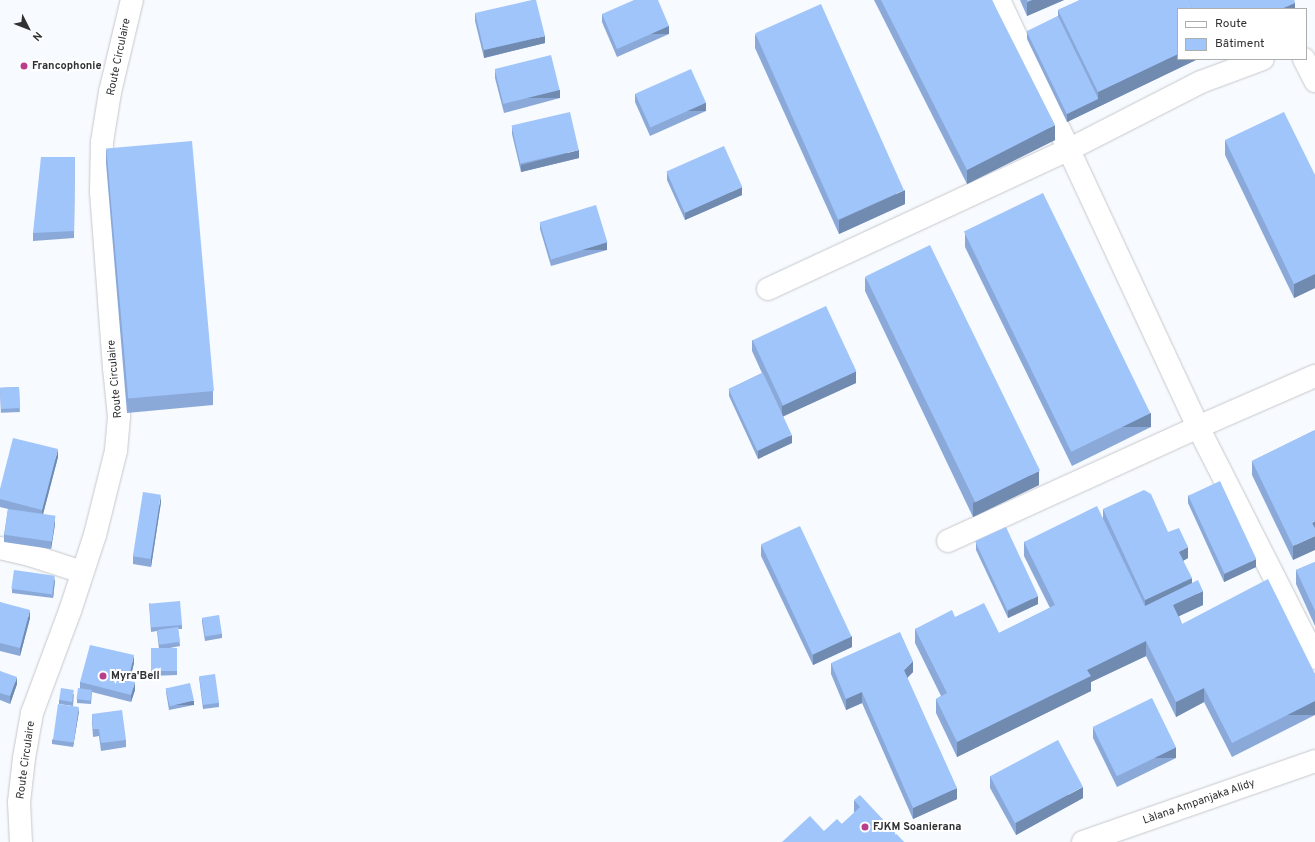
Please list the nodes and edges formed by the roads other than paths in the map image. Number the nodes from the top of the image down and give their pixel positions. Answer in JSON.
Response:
{"nodes":[{"id":1,"x":132,"y":0,"type":"edge"},
{"id":2,"x":999,"y":0,"type":"edge"},
{"id":3,"x":1260,"y":60,"type":"edge"},
{"id":4,"x":1304,"y":60,"type":"edge"},
{"id":5,"x":1315,"y":81,"type":"edge"},
{"id":6,"x":1068,"y":150,"type":"junction"},
{"id":7,"x":768,"y":289,"type":"dead end"},
{"id":8,"x":1315,"y":376,"type":"edge"},
{"id":9,"x":1198,"y":427,"type":"junction"},
{"id":10,"x":948,"y":541,"type":"dead end"},
{"id":11,"x":0,"y":548,"type":"edge"},
{"id":12,"x":82,"y":572,"type":"junction"},
{"id":13,"x":1315,"y":658,"type":"edge"},
{"id":14,"x":1315,"y":761,"type":"edge"},
{"id":15,"x":21,"y":842,"type":"edge"},
{"id":16,"x":1083,"y":842,"type":"edge"}],
"edges":[{"from":1,"to":12,"type":"street","name":"Route Circulaire"},
{"from":2,"to":6,"type":"street"},
{"from":3,"to":6,"type":"street"},
{"from":4,"to":5,"type":"street"},
{"from":6,"to":7,"type":"street"},
{"from":6,"to":9,"type":"street"},
{"from":8,"to":9,"type":"street"},
{"from":9,"to":10,"type":"street"},
{"from":9,"to":13,"type":"street"},
{"from":11,"to":12,"type":"street"},
{"from":12,"to":15,"type":"street","name":"Route Circulaire"},
{"from":14,"to":16,"type":"street","name":"Làlana Ampanjaka Alidy"}]}
